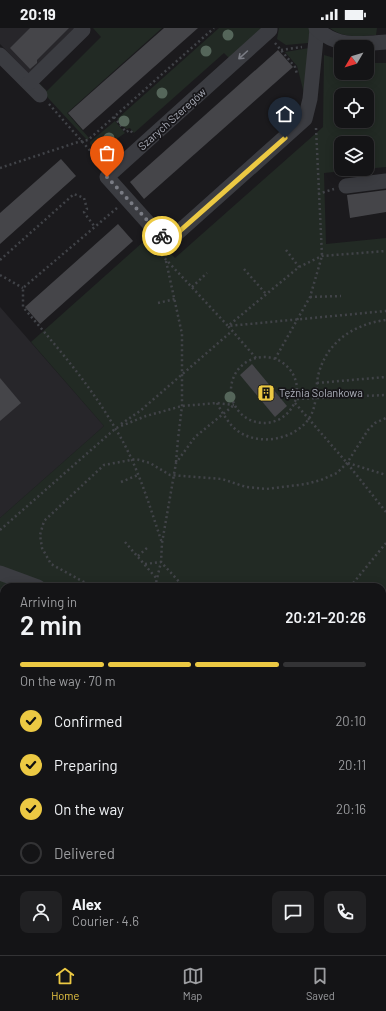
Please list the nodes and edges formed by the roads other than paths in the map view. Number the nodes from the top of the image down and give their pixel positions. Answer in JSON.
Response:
{"nodes":[{"id":1,"x":81,"y":28,"type":"edge"},
{"id":2,"x":317,"y":28,"type":"edge"},
{"id":3,"x":272,"y":34,"type":"edge"},
{"id":4,"x":386,"y":42,"type":"edge"},
{"id":5,"x":0,"y":55,"type":"edge"},
{"id":6,"x":29,"y":83,"type":"junction"},
{"id":7,"x":40,"y":95,"type":"road end"},
{"id":8,"x":386,"y":181,"type":"edge"},
{"id":9,"x":346,"y":186,"type":"dead end"},
{"id":10,"x":0,"y":573,"type":"edge"},
{"id":11,"x":27,"y":583,"type":"edge"}],
"edges":[{"from":1,"to":6,"type":"street"},
{"from":3,"to":2,"type":"street","name":"Szarych Szeregów","one_way":true},
{"from":2,"to":4,"type":"street"},
{"from":5,"to":6,"type":"street"},
{"from":6,"to":7,"type":"street"},
{"from":8,"to":9,"type":"street"},
{"from":10,"to":11,"type":"street"}]}
